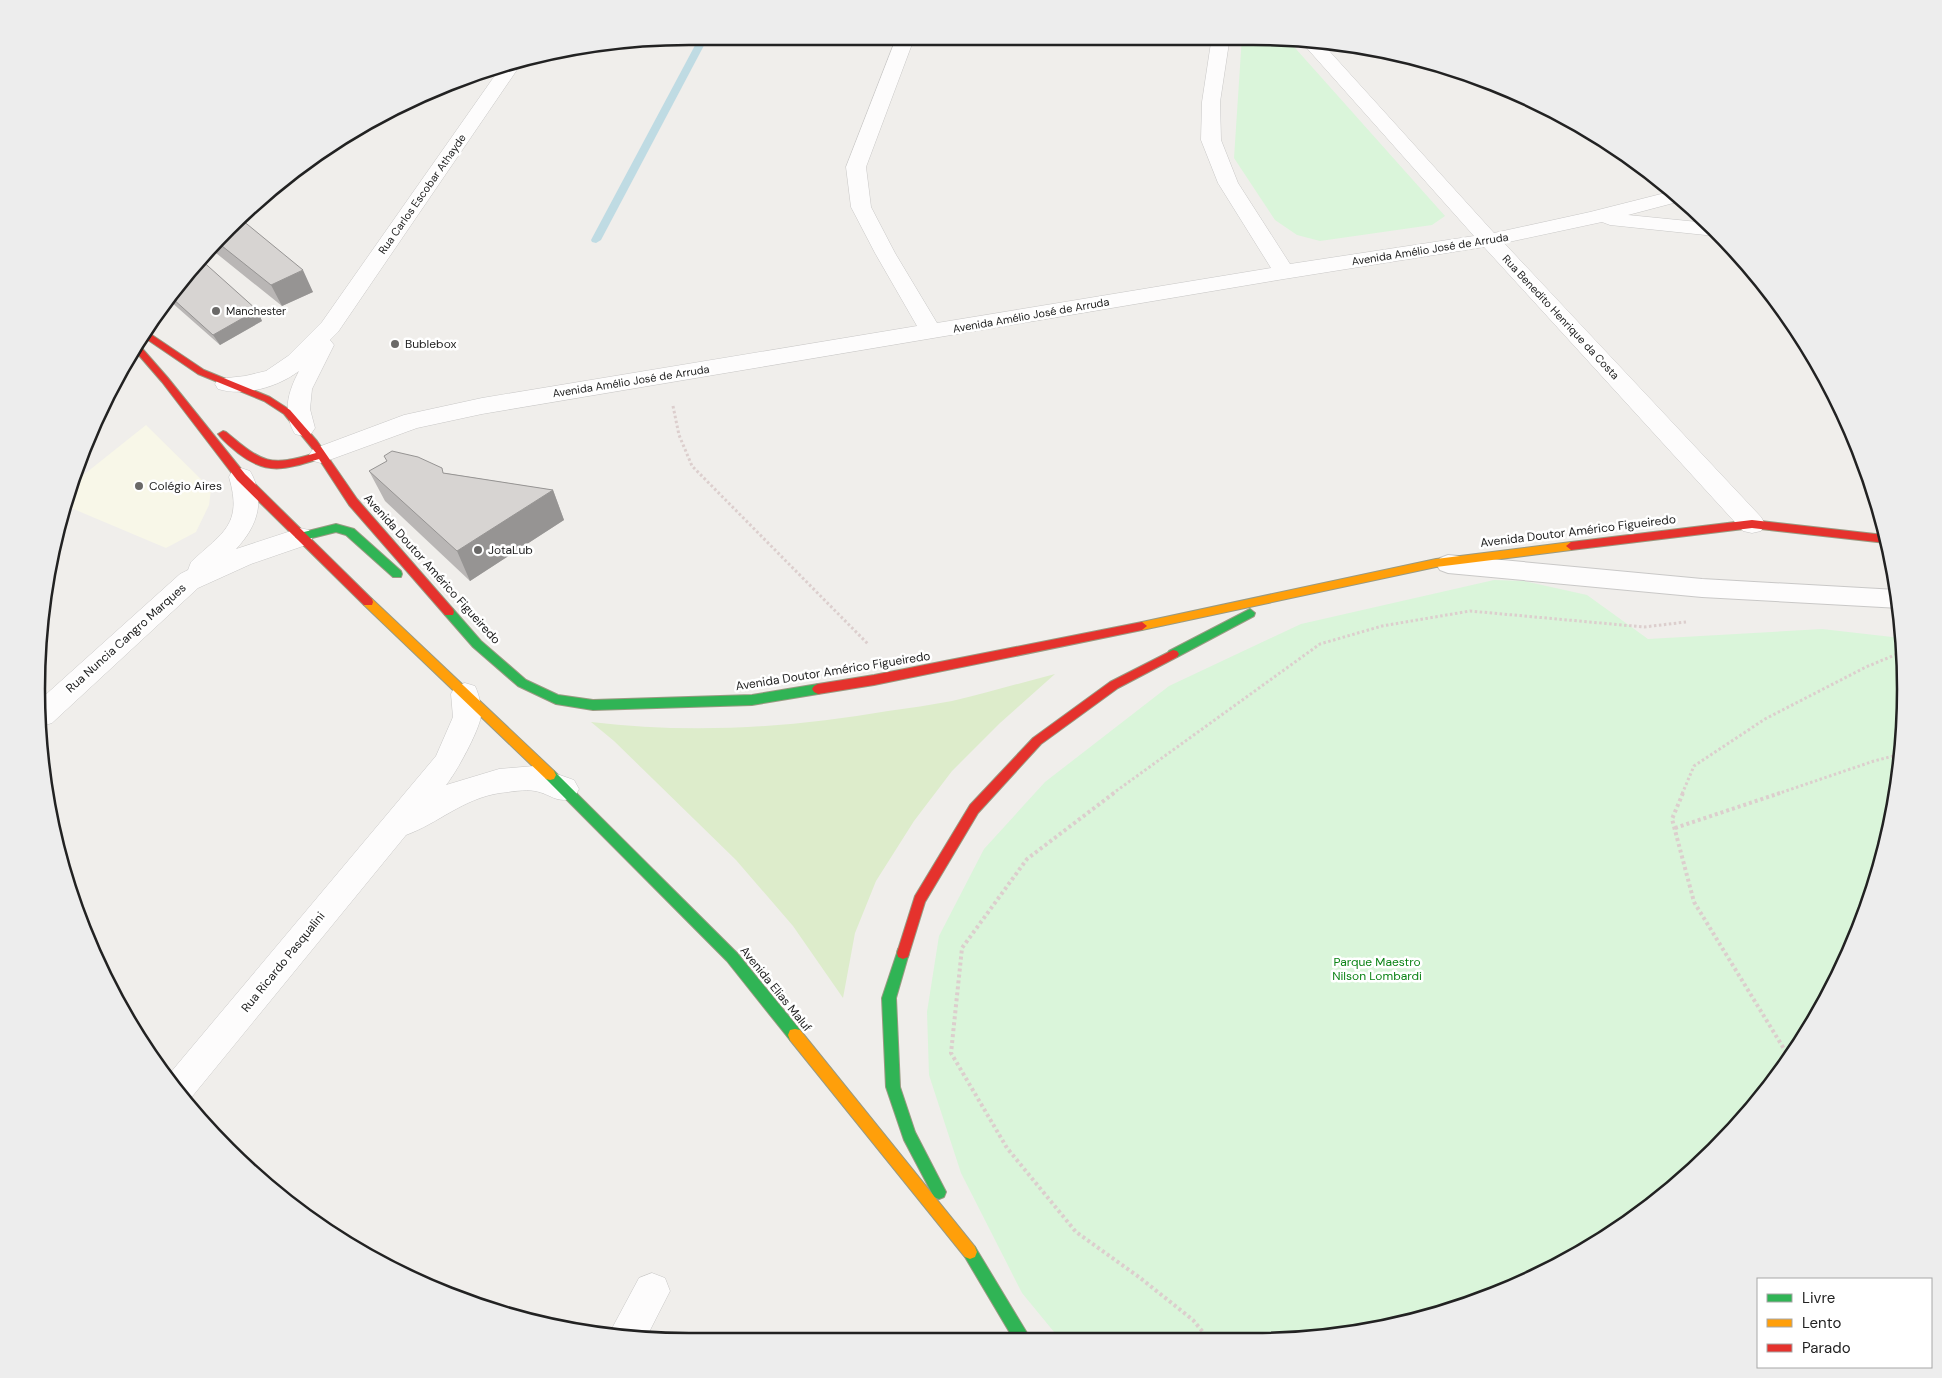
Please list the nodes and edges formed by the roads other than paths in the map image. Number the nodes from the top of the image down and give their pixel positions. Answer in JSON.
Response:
{"nodes":[{"id":1,"x":903,"y":45,"type":"edge"},
{"id":2,"x":1220,"y":45,"type":"edge"},
{"id":3,"x":1317,"y":49,"type":"edge"},
{"id":4,"x":506,"y":72,"type":"edge"},
{"id":5,"x":1669,"y":198,"type":"edge"},
{"id":6,"x":1592,"y":218,"type":"junction"},
{"id":7,"x":1703,"y":229,"type":"edge"},
{"id":8,"x":1490,"y":240,"type":"junction"},
{"id":9,"x":1284,"y":272,"type":"junction"},
{"id":10,"x":330,"y":327,"type":"junction"},
{"id":11,"x":932,"y":332,"type":"junction"},
{"id":12,"x":150,"y":337,"type":"edge"},
{"id":13,"x":140,"y":353,"type":"edge"},
{"id":14,"x":165,"y":380,"type":"junction"},
{"id":15,"x":226,"y":384,"type":"junction"},
{"id":16,"x":303,"y":428,"type":"junction"},
{"id":17,"x":382,"y":433,"type":"junction"},
{"id":18,"x":320,"y":455,"type":"junction"},
{"id":19,"x":241,"y":477,"type":"junction"},
{"id":20,"x":341,"y":486,"type":"junction"},
{"id":21,"x":1752,"y":524,"type":"junction"},
{"id":22,"x":300,"y":537,"type":"junction"},
{"id":23,"x":1879,"y":538,"type":"edge"},
{"id":24,"x":1436,"y":563,"type":"junction"},
{"id":25,"x":188,"y":581,"type":"junction"},
{"id":26,"x":1277,"y":598,"type":"junction"},
{"id":27,"x":1890,"y":599,"type":"edge"},
{"id":28,"x":477,"y":644,"type":"junction"},
{"id":29,"x":465,"y":694,"type":"junction"},
{"id":30,"x":46,"y":712,"type":"edge"},
{"id":31,"x":564,"y":789,"type":"junction"},
{"id":32,"x":390,"y":832,"type":"junction"},
{"id":33,"x":181,"y":1085,"type":"edge"},
{"id":34,"x":967,"y":1247,"type":"junction"},
{"id":35,"x":652,"y":1291,"type":"dead end"},
{"id":36,"x":630,"y":1330,"type":"edge"},
{"id":37,"x":1019,"y":1333,"type":"edge"}],
"edges":[{"from":1,"to":11,"type":"street"},
{"from":2,"to":9,"type":"street"},
{"from":3,"to":8,"type":"street","name":"Rua Benedito Henrique da Costa"},
{"from":4,"to":10,"type":"street","name":"Rua Carlos Escobar Athayde"},
{"from":5,"to":6,"type":"street","name":"Avenida Amélio José de Arruda"},
{"from":6,"to":7,"type":"street"},
{"from":6,"to":8,"type":"street","name":"Avenida Amélio José de Arruda"},
{"from":8,"to":9,"type":"street","name":"Avenida Amélio José de Arruda"},
{"from":8,"to":21,"type":"street","name":"Rua Benedito Henrique da Costa"},
{"from":9,"to":11,"type":"street","name":"Avenida Amélio José de Arruda"},
{"from":10,"to":15,"type":"street","name":"Rua Carlos Escobar Athayde"},
{"from":10,"to":16,"type":"street","name":"Rua Carlos Escobar Athayde"},
{"from":11,"to":17,"type":"street","name":"Avenida Amélio José de Arruda"},
{"from":12,"to":15,"type":"main road","name":"Avenida Doutor Américo Figueiredo"},
{"from":13,"to":14,"type":"main road"},
{"from":14,"to":18,"type":"main road"},
{"from":14,"to":19,"type":"main road"},
{"from":15,"to":16,"type":"main road","name":"Avenida Doutor Américo Figueiredo"},
{"from":16,"to":18,"type":"main road","name":"Avenida Doutor Américo Figueiredo"},
{"from":17,"to":18,"type":"street","name":"Avenida Amélio José de Arruda"},
{"from":17,"to":20,"type":"street","name":"Avenida Amélio José de Arruda"},
{"from":18,"to":20,"type":"main road","name":"Avenida Doutor Américo Figueiredo"},
{"from":19,"to":22,"type":"main road"},
{"from":19,"to":25,"type":"street"},
{"from":20,"to":28,"type":"main road","name":"Avenida Doutor Américo Figueiredo"},
{"from":21,"to":23,"type":"main road","name":"Avenida Doutor Américo Figueiredo"},
{"from":21,"to":24,"type":"main road","name":"Avenida Doutor Américo Figueiredo"},
{"from":22,"to":25,"type":"street","name":"Rua Nuncia Cangro Marques"},
{"from":22,"to":28,"type":"main road"},
{"from":22,"to":29,"type":"main road"},
{"from":24,"to":26,"type":"main road","name":"Avenida Doutor Américo Figueiredo"},
{"from":24,"to":27,"type":"lane"},
{"from":25,"to":30,"type":"street","name":"Rua Nuncia Cangro Marques"},
{"from":26,"to":28,"type":"main road","name":"Avenida Doutor Américo Figueiredo"},
{"from":26,"to":34,"type":"main road","name":"Avenida Doutor Américo Figueiredo"},
{"from":29,"to":31,"type":"main road","name":"Avenida Elias Maluf"},
{"from":29,"to":32,"type":"street","name":"Rua Ricardo Pasqualini"},
{"from":31,"to":32,"type":"street","name":"Rua Ricardo Pasqualini"},
{"from":31,"to":34,"type":"main road","name":"Avenida Elias Maluf"},
{"from":32,"to":33,"type":"street","name":"Rua Ricardo Pasqualini"},
{"from":34,"to":37,"type":"main road","name":"Avenida Elias Maluf"},
{"from":35,"to":36,"type":"street"}]}
